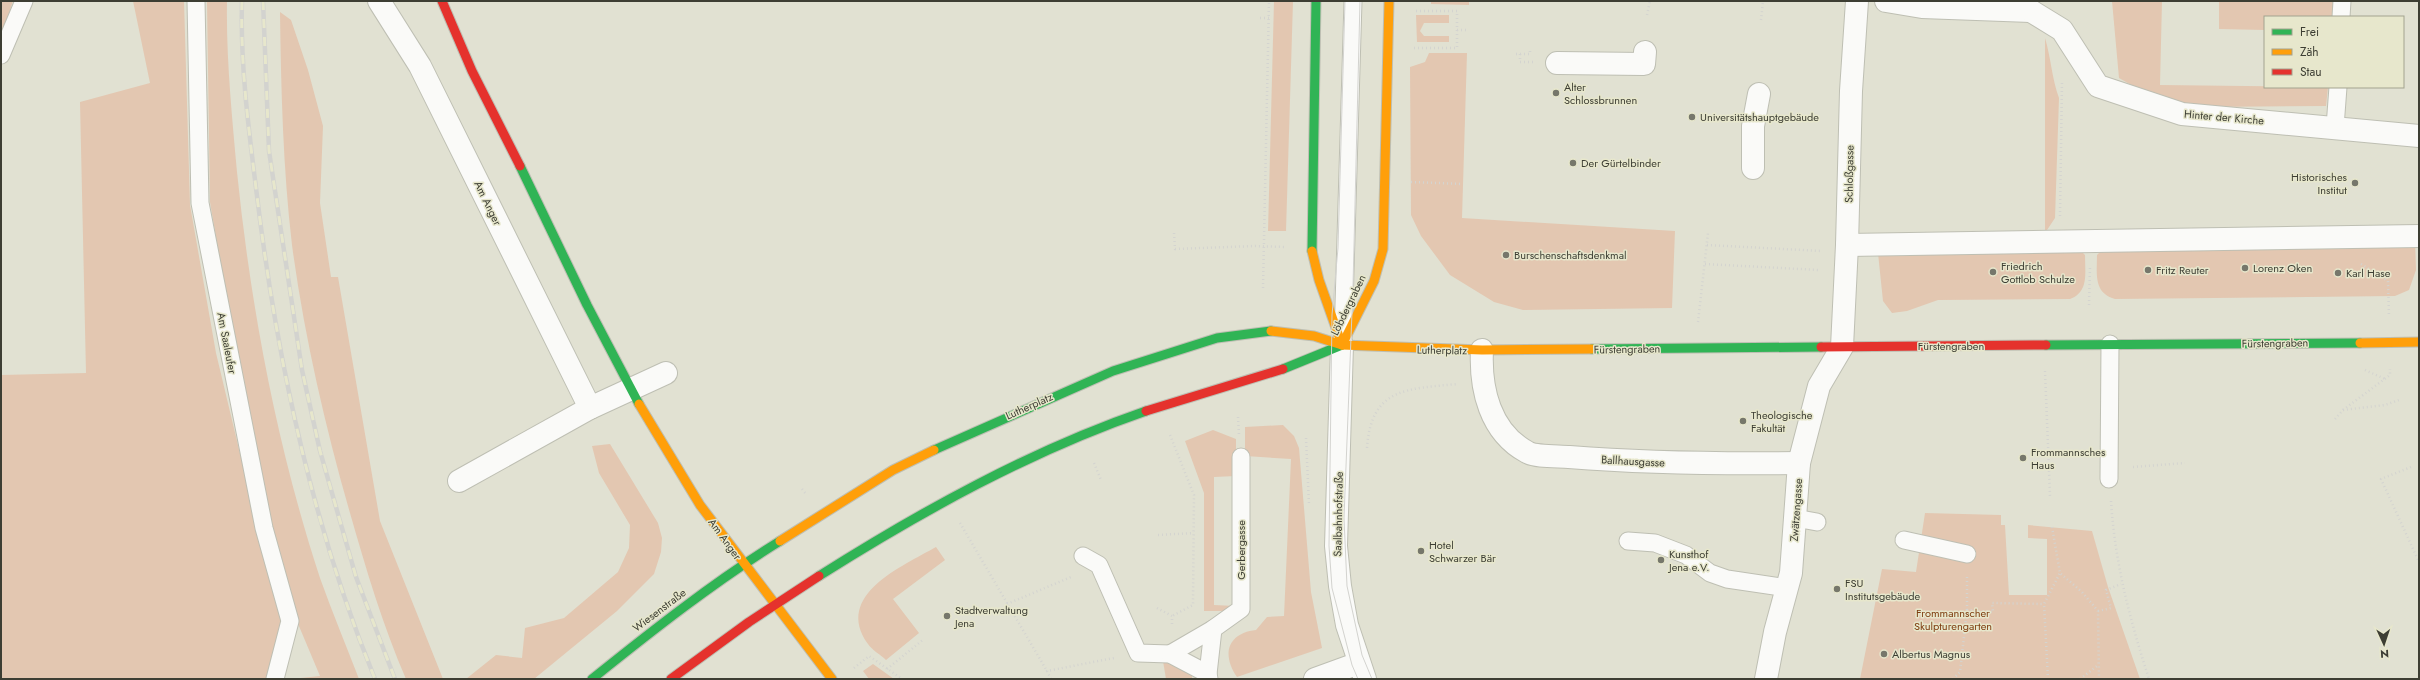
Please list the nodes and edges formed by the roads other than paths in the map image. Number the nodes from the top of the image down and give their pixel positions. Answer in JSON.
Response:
{"nodes":[{"id":1,"x":24,"y":1,"type":"edge"},
{"id":2,"x":196,"y":1,"type":"edge"},
{"id":3,"x":379,"y":1,"type":"edge"},
{"id":4,"x":442,"y":1,"type":"edge"},
{"id":5,"x":1316,"y":1,"type":"edge"},
{"id":6,"x":1353,"y":1,"type":"edge"},
{"id":7,"x":1388,"y":1,"type":"edge"},
{"id":8,"x":1857,"y":1,"type":"edge"},
{"id":9,"x":1886,"y":1,"type":"edge"},
{"id":10,"x":2342,"y":1,"type":"edge"},
{"id":11,"x":1971,"y":5,"type":"edge"},
{"id":12,"x":2031,"y":6,"type":"edge"},
{"id":13,"x":2341,"y":16,"type":"edge"},
{"id":14,"x":1645,"y":52,"type":"dead end"},
{"id":15,"x":1,"y":55,"type":"edge"},
{"id":16,"x":1557,"y":63,"type":"dead end"},
{"id":17,"x":2338,"y":88,"type":"edge"},
{"id":18,"x":1759,"y":94,"type":"dead end"},
{"id":19,"x":2346,"y":124,"type":"junction"},
{"id":20,"x":2419,"y":136,"type":"edge"},
{"id":21,"x":1753,"y":168,"type":"dead end"},
{"id":22,"x":2419,"y":236,"type":"edge"},
{"id":23,"x":1847,"y":245,"type":"junction"},
{"id":24,"x":2419,"y":342,"type":"edge"},
{"id":25,"x":2110,"y":344,"type":"junction"},
{"id":26,"x":1342,"y":345,"type":"junction"},
{"id":27,"x":1842,"y":347,"type":"junction"},
{"id":28,"x":1482,"y":350,"type":"junction"},
{"id":29,"x":666,"y":373,"type":"dead end"},
{"id":30,"x":631,"y":390,"type":"junction"},
{"id":31,"x":590,"y":408,"type":"junction"},
{"id":32,"x":1490,"y":408,"type":"joint"},
{"id":33,"x":1241,"y":457,"type":"dead end"},
{"id":34,"x":1799,"y":463,"type":"junction"},
{"id":35,"x":2110,"y":474,"type":"road end"},
{"id":36,"x":459,"y":481,"type":"dead end"},
{"id":37,"x":1795,"y":518,"type":"junction"},
{"id":38,"x":1817,"y":522,"type":"dead end"},
{"id":39,"x":1904,"y":540,"type":"dead end"},
{"id":40,"x":1628,"y":541,"type":"dead end"},
{"id":41,"x":1967,"y":554,"type":"road end"},
{"id":42,"x":1083,"y":556,"type":"dead end"},
{"id":43,"x":743,"y":564,"type":"junction"},
{"id":44,"x":1787,"y":588,"type":"junction"},
{"id":45,"x":774,"y":604,"type":"junction"},
{"id":46,"x":1213,"y":629,"type":"junction"},
{"id":47,"x":1170,"y":654,"type":"junction"},
{"id":48,"x":1362,"y":671,"type":"edge"},
{"id":49,"x":1208,"y":676,"type":"edge"},
{"id":50,"x":275,"y":679,"type":"edge"},
{"id":51,"x":592,"y":679,"type":"edge"},
{"id":52,"x":671,"y":679,"type":"edge"},
{"id":53,"x":832,"y":679,"type":"edge"},
{"id":54,"x":1315,"y":679,"type":"edge"},
{"id":55,"x":1766,"y":679,"type":"edge"}],
"edges":[{"from":1,"to":15,"type":"lane"},
{"from":2,"to":50,"type":"lane","name":"Am Saaleufer"},
{"from":3,"to":31,"type":"street","name":"Am Anger"},
{"from":4,"to":30,"type":"main road","name":"Am Anger"},
{"from":5,"to":26,"type":"main road","name":"Löbdergraben"},
{"from":6,"to":26,"type":"lane"},
{"from":7,"to":26,"type":"main road","name":"Löbdergraben"},
{"from":8,"to":23,"type":"street","name":"Schloßgasse"},
{"from":9,"to":11,"type":"street"},
{"from":10,"to":13,"type":"lane"},
{"from":11,"to":12,"type":"street"},
{"from":12,"to":19,"type":"street","name":"Hinter der Kirche"},
{"from":14,"to":16,"type":"street"},
{"from":17,"to":19,"type":"lane"},
{"from":18,"to":21,"type":"street"},
{"from":19,"to":20,"type":"street","name":"Hinter der Kirche"},
{"from":22,"to":23,"type":"street"},
{"from":23,"to":27,"type":"street","name":"Schloßgasse"},
{"from":24,"to":25,"type":"main road","name":"Fürstengraben"},
{"from":25,"to":27,"type":"main road","name":"Fürstengraben"},
{"from":25,"to":35,"type":"lane"},
{"from":26,"to":28,"type":"main road","name":"Lutherplatz"},
{"from":26,"to":43,"type":"main road","name":"Lutherplatz"},
{"from":26,"to":45,"type":"main road","name":"Lutherplatz"},
{"from":26,"to":48,"type":"street","name":"Saalbahnhofstraße"},
{"from":27,"to":28,"type":"main road","name":"Fürstengraben"},
{"from":27,"to":34,"type":"street","name":"Zwätzengasse"},
{"from":28,"to":32,"type":"street","name":"Lutherplatz"},
{"from":29,"to":30,"type":"street"},
{"from":30,"to":31,"type":"street"},
{"from":30,"to":43,"type":"main road","name":"Am Anger"},
{"from":31,"to":36,"type":"street"},
{"from":32,"to":34,"type":"street","name":"Ballhausgasse"},
{"from":33,"to":46,"type":"lane","name":"Gerbergasse"},
{"from":34,"to":37,"type":"street","name":"Zwätzengasse"},
{"from":37,"to":38,"type":"lane"},
{"from":37,"to":44,"type":"street","name":"Zwätzengasse"},
{"from":39,"to":41,"type":"lane"},
{"from":40,"to":44,"type":"lane"},
{"from":42,"to":47,"type":"lane"},
{"from":43,"to":45,"type":"main road","name":"Am Anger"},
{"from":43,"to":51,"type":"main road","name":"Wiesenstraße"},
{"from":44,"to":55,"type":"street","name":"Zwätzengasse"},
{"from":45,"to":52,"type":"main road"},
{"from":45,"to":53,"type":"main road","name":"Am Anger"},
{"from":46,"to":47,"type":"lane","name":"Gerbergasse"},
{"from":46,"to":49,"type":"lane"},
{"from":47,"to":49,"type":"lane"},
{"from":48,"to":54,"type":"street"}]}
